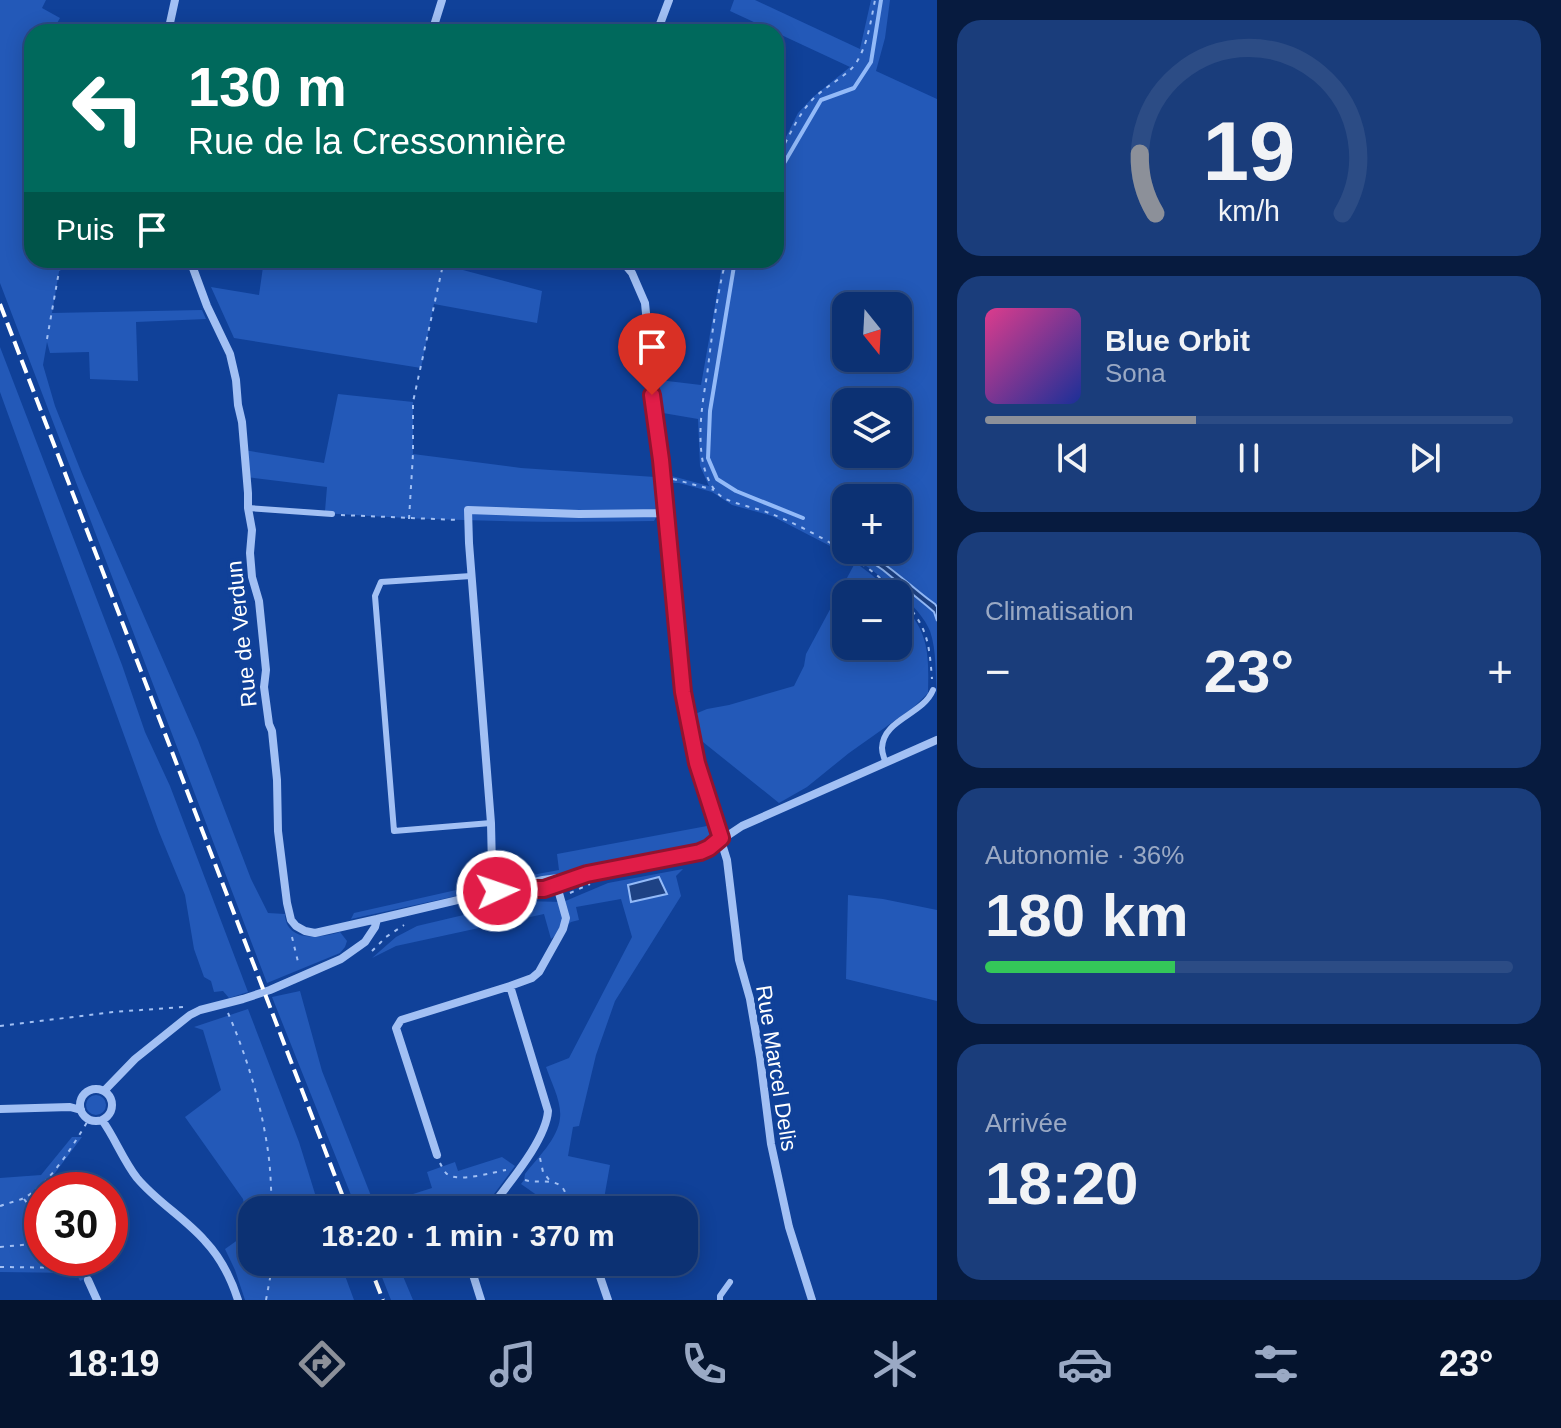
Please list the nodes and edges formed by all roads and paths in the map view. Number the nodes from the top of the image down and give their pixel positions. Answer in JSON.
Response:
{"nodes":[{"id":1,"x":442,"y":0,"type":"edge"},
{"id":2,"x":669,"y":0,"type":"edge"},
{"id":3,"x":875,"y":0,"type":"edge"},
{"id":4,"x":173,"y":1,"type":"edge"},
{"id":5,"x":169,"y":24,"type":"edge"},
{"id":6,"x":434,"y":24,"type":"edge"},
{"id":7,"x":660,"y":24,"type":"edge"},
{"id":8,"x":784,"y":147,"type":"edge"},
{"id":9,"x":60,"y":268,"type":"edge"},
{"id":10,"x":193,"y":268,"type":"edge"},
{"id":11,"x":442,"y":268,"type":"edge"},
{"id":12,"x":626,"y":268,"type":"edge"},
{"id":13,"x":724,"y":268,"type":"edge"},
{"id":14,"x":47,"y":339,"type":"dead end"},
{"id":15,"x":662,"y":481,"type":"junction"},
{"id":16,"x":715,"y":490,"type":"junction"},
{"id":17,"x":248,"y":508,"type":"junction"},
{"id":18,"x":665,"y":513,"type":"junction"},
{"id":19,"x":332,"y":514,"type":"dead end"},
{"id":20,"x":409,"y":519,"type":"dead end"},
{"id":21,"x":471,"y":576,"type":"junction"},
{"id":22,"x":882,"y":580,"type":"edge"},
{"id":23,"x":912,"y":610,"type":"edge"},
{"id":24,"x":933,"y":690,"type":"joint"},
{"id":25,"x":937,"y":740,"type":"edge"},
{"id":26,"x":885,"y":761,"type":"junction"},
{"id":27,"x":491,"y":823,"type":"junction"},
{"id":28,"x":721,"y":838,"type":"junction"},
{"id":29,"x":587,"y":874,"type":"junction"},
{"id":30,"x":568,"y":876,"type":"junction"},
{"id":31,"x":597,"y":881,"type":"dead end"},
{"id":32,"x":557,"y":886,"type":"junction"},
{"id":33,"x":509,"y":889,"type":"junction"},
{"id":34,"x":497,"y":891,"type":"junction"},
{"id":35,"x":561,"y":895,"type":"junction"},
{"id":36,"x":377,"y":919,"type":"junction"},
{"id":37,"x":291,"y":920,"type":"junction"},
{"id":38,"x":409,"y":921,"type":"dead end"},
{"id":39,"x":369,"y":953,"type":"dead end"},
{"id":40,"x":302,"y":975,"type":"junction"},
{"id":41,"x":510,"y":986,"type":"junction"},
{"id":42,"x":224,"y":1004,"type":"junction"},
{"id":43,"x":194,"y":1013,"type":"junction"},
{"id":44,"x":0,"y":1026,"type":"edge"},
{"id":45,"x":104,"y":1091,"type":"junction"},
{"id":46,"x":0,"y":1109,"type":"edge"},
{"id":47,"x":81,"y":1110,"type":"junction"},
{"id":48,"x":89,"y":1119,"type":"junction"},
{"id":49,"x":102,"y":1120,"type":"junction"},
{"id":50,"x":534,"y":1147,"type":"junction"},
{"id":51,"x":437,"y":1155,"type":"dead end"},
{"id":52,"x":551,"y":1181,"type":"dead end"},
{"id":53,"x":271,"y":1196,"type":"edge"},
{"id":54,"x":499,"y":1196,"type":"edge"},
{"id":55,"x":23,"y":1198,"type":"joint"},
{"id":56,"x":0,"y":1206,"type":"edge"},
{"id":57,"x":24,"y":1245,"type":"edge"},
{"id":58,"x":0,"y":1247,"type":"edge"},
{"id":59,"x":0,"y":1267,"type":"edge"},
{"id":60,"x":24,"y":1267,"type":"edge"},
{"id":61,"x":270,"y":1276,"type":"edge"},
{"id":62,"x":473,"y":1276,"type":"edge"},
{"id":63,"x":600,"y":1276,"type":"edge"},
{"id":64,"x":88,"y":1280,"type":"dead end"},
{"id":65,"x":730,"y":1282,"type":"dead end"},
{"id":66,"x":97,"y":1300,"type":"edge"},
{"id":67,"x":238,"y":1300,"type":"edge"},
{"id":68,"x":266,"y":1300,"type":"edge"},
{"id":69,"x":481,"y":1300,"type":"edge"},
{"id":70,"x":608,"y":1300,"type":"edge"},
{"id":71,"x":720,"y":1300,"type":"edge"},
{"id":72,"x":812,"y":1300,"type":"edge"}],
"edges":[{"from":1,"to":6,"type":"street"},
{"from":2,"to":7,"type":"street"},
{"from":3,"to":8,"type":"path"},
{"from":4,"to":5,"type":"street"},
{"from":9,"to":14,"type":"path"},
{"from":10,"to":17,"type":"street","name":"Rue de Verdun"},
{"from":11,"to":20,"type":"path"},
{"from":12,"to":15,"type":"street","name":"Rue Marcel Delis"},
{"from":13,"to":16,"type":"path"},
{"from":15,"to":16,"type":"path"},
{"from":15,"to":18,"type":"street","name":"Rue Marcel Delis"},
{"from":16,"to":22,"type":"path"},
{"from":17,"to":19,"type":"lane"},
{"from":17,"to":37,"type":"street","name":"Rue de Verdun"},
{"from":18,"to":21,"type":"street"},
{"from":18,"to":28,"type":"street","name":"Rue Marcel Delis"},
{"from":21,"to":27,"type":"street"},
{"from":21,"to":27,"type":"lane"},
{"from":23,"to":24,"type":"path"},
{"from":24,"to":26,"type":"lane"},
{"from":25,"to":26,"type":"street"},
{"from":26,"to":28,"type":"street"},
{"from":27,"to":34,"type":"street"},
{"from":28,"to":29,"type":"street"},
{"from":28,"to":72,"type":"street","name":"Rue Marcel Delis"},
{"from":29,"to":30,"type":"street"},
{"from":29,"to":32,"type":"street"},
{"from":30,"to":32,"type":"street"},
{"from":30,"to":33,"type":"street"},
{"from":31,"to":35,"type":"path"},
{"from":32,"to":33,"type":"street"},
{"from":32,"to":35,"type":"street"},
{"from":33,"to":34,"type":"street"},
{"from":34,"to":36,"type":"street"},
{"from":35,"to":41,"type":"street"},
{"from":36,"to":37,"type":"street"},
{"from":36,"to":40,"type":"street"},
{"from":37,"to":40,"type":"path"},
{"from":38,"to":39,"type":"path"},
{"from":40,"to":42,"type":"street"},
{"from":41,"to":50,"type":"street"},
{"from":41,"to":51,"type":"street"},
{"from":42,"to":43,"type":"street"},
{"from":42,"to":53,"type":"path"},
{"from":43,"to":44,"type":"path"},
{"from":43,"to":45,"type":"street"},
{"from":45,"to":47,"type":"street"},
{"from":45,"to":49,"type":"street"},
{"from":46,"to":47,"type":"street"},
{"from":47,"to":48,"type":"street"},
{"from":48,"to":49,"type":"street"},
{"from":48,"to":55,"type":"path"},
{"from":49,"to":67,"type":"street"},
{"from":50,"to":52,"type":"path"},
{"from":50,"to":54,"type":"street"},
{"from":55,"to":56,"type":"path"},
{"from":57,"to":58,"type":"path"},
{"from":59,"to":60,"type":"path"},
{"from":61,"to":68,"type":"path"},
{"from":62,"to":69,"type":"street"},
{"from":63,"to":70,"type":"street"},
{"from":64,"to":66,"type":"street"},
{"from":65,"to":71,"type":"lane"}]}
